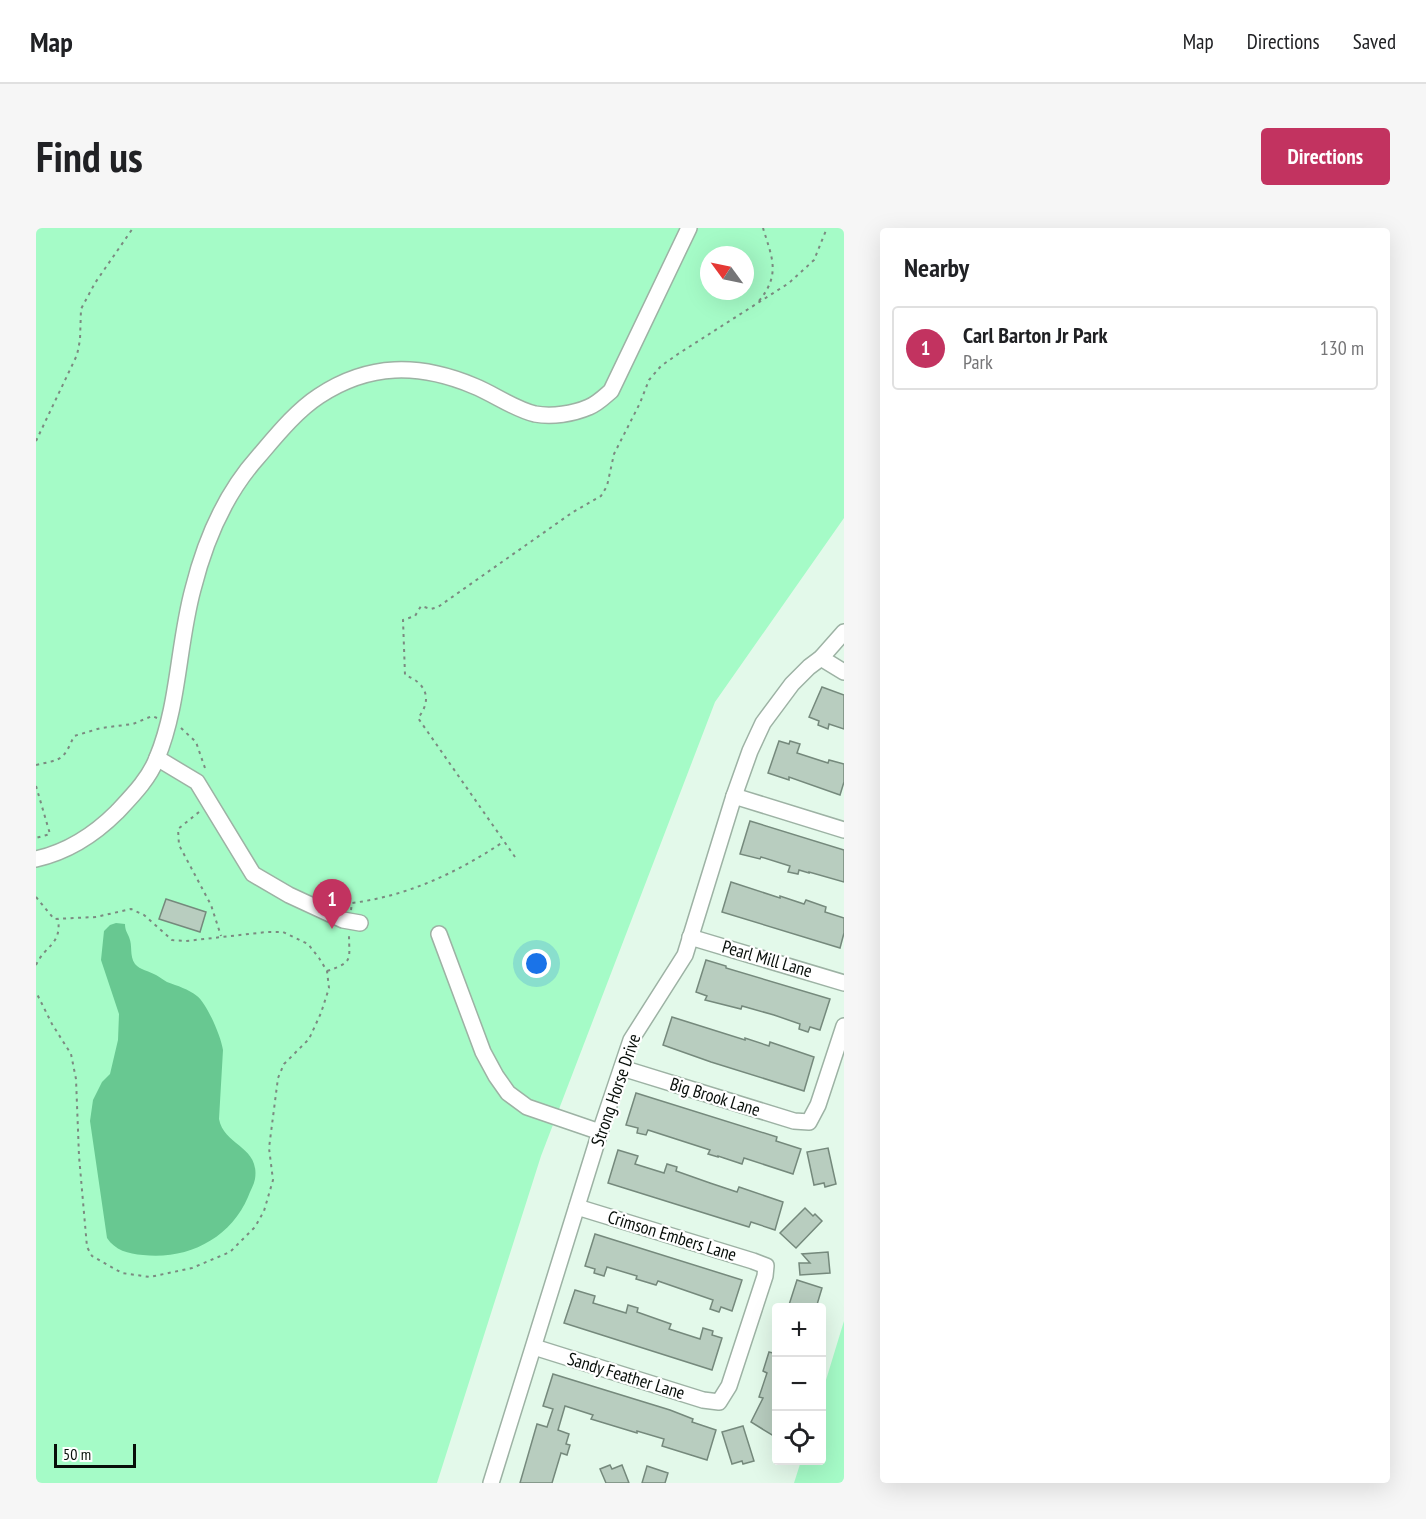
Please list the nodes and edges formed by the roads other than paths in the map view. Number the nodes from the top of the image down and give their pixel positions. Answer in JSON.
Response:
{"nodes":[{"id":1,"x":689,"y":228,"type":"edge"},
{"id":2,"x":844,"y":632,"type":"edge"},
{"id":3,"x":821,"y":658,"type":"junction"},
{"id":4,"x":844,"y":672,"type":"edge"},
{"id":5,"x":157,"y":758,"type":"junction"},
{"id":6,"x":734,"y":796,"type":"junction"},
{"id":7,"x":844,"y":830,"type":"edge"},
{"id":8,"x":36,"y":859,"type":"edge"},
{"id":9,"x":355,"y":922,"type":"road end"},
{"id":10,"x":439,"y":934,"type":"dead end"},
{"id":11,"x":690,"y":937,"type":"junction"},
{"id":12,"x":844,"y":983,"type":"edge"},
{"id":13,"x":844,"y":1026,"type":"edge"},
{"id":14,"x":622,"y":1068,"type":"junction"},
{"id":15,"x":600,"y":1132,"type":"junction"},
{"id":16,"x":577,"y":1207,"type":"junction"},
{"id":17,"x":534,"y":1347,"type":"junction"},
{"id":18,"x":719,"y":1402,"type":"joint"},
{"id":19,"x":491,"y":1483,"type":"edge"}],
"edges":[{"from":1,"to":5,"type":"street"},
{"from":2,"to":3,"type":"street","name":"Strong Horse Drive"},
{"from":3,"to":4,"type":"street"},
{"from":3,"to":6,"type":"street","name":"Strong Horse Drive"},
{"from":5,"to":8,"type":"street"},
{"from":5,"to":9,"type":"street"},
{"from":6,"to":7,"type":"street"},
{"from":6,"to":11,"type":"street","name":"Strong Horse Drive"},
{"from":10,"to":15,"type":"street"},
{"from":11,"to":12,"type":"street","name":"Pearl Mill Lane"},
{"from":11,"to":14,"type":"street","name":"Strong Horse Drive"},
{"from":13,"to":14,"type":"street","name":"Big Brook Lane"},
{"from":14,"to":15,"type":"street","name":"Strong Horse Drive"},
{"from":15,"to":16,"type":"street","name":"Strong Horse Drive"},
{"from":16,"to":17,"type":"street","name":"Strong Horse Drive"},
{"from":16,"to":18,"type":"street","name":"Crimson Embers Lane"},
{"from":17,"to":18,"type":"street","name":"Sandy Feather Lane"},
{"from":17,"to":19,"type":"street","name":"Strong Horse Drive"}]}
